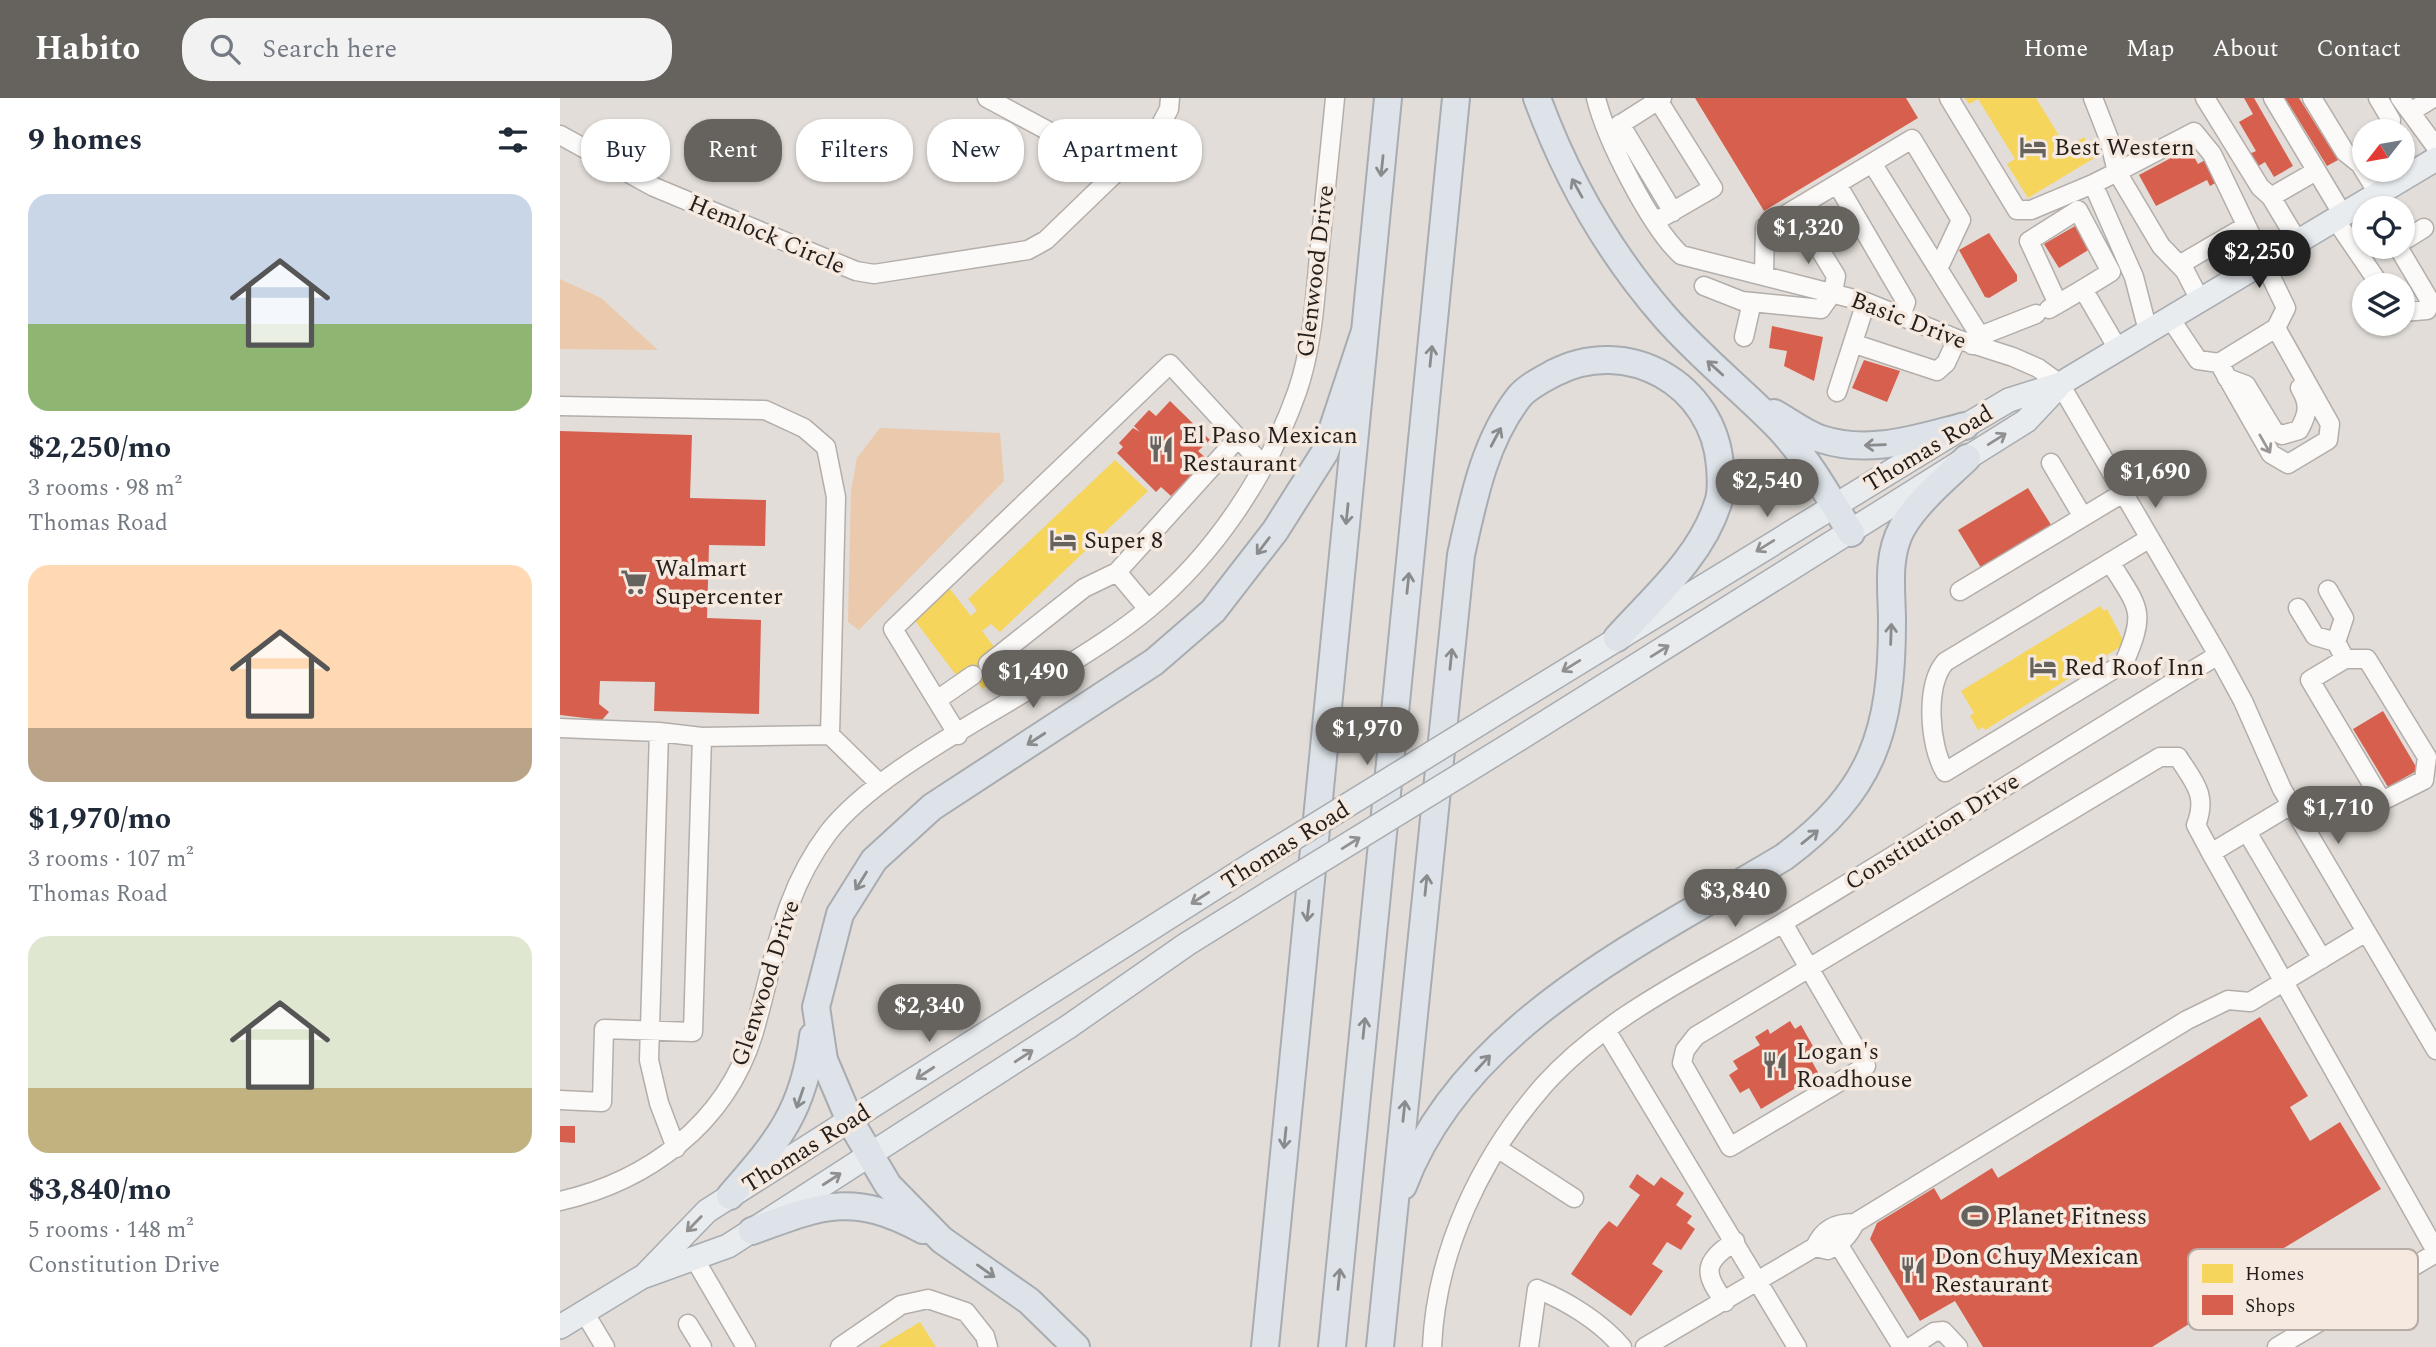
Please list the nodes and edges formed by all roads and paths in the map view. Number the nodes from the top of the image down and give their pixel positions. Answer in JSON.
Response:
{"nodes":[{"id":1,"x":987,"y":98,"type":"edge"},
{"id":2,"x":1170,"y":98,"type":"edge"},
{"id":3,"x":1335,"y":98,"type":"edge"},
{"id":4,"x":1388,"y":98,"type":"edge"},
{"id":5,"x":1456,"y":98,"type":"edge"},
{"id":6,"x":1537,"y":98,"type":"edge"},
{"id":7,"x":1949,"y":98,"type":"edge"},
{"id":8,"x":2092,"y":98,"type":"edge"},
{"id":9,"x":2205,"y":98,"type":"edge"},
{"id":10,"x":2273,"y":98,"type":"edge"},
{"id":11,"x":2312,"y":98,"type":"edge"},
{"id":12,"x":2378,"y":98,"type":"edge"},
{"id":13,"x":2433,"y":98,"type":"edge"},
{"id":14,"x":1598,"y":99,"type":"edge"},
{"id":15,"x":1660,"y":99,"type":"edge"},
{"id":16,"x":2406,"y":104,"type":"edge"},
{"id":17,"x":1163,"y":119,"type":"edge"},
{"id":18,"x":2390,"y":119,"type":"edge"},
{"id":19,"x":1038,"y":125,"type":"edge"},
{"id":20,"x":1614,"y":128,"type":"junction"},
{"id":21,"x":560,"y":135,"type":"edge"},
{"id":22,"x":2436,"y":148,"type":"edge"},
{"id":23,"x":2352,"y":154,"type":"edge"},
{"id":24,"x":2436,"y":159,"type":"edge"},
{"id":25,"x":1872,"y":163,"type":"junction"},
{"id":26,"x":2415,"y":167,"type":"edge"},
{"id":27,"x":2316,"y":171,"type":"junction"},
{"id":28,"x":2117,"y":172,"type":"junction"},
{"id":29,"x":1106,"y":182,"type":"edge"},
{"id":30,"x":2392,"y":182,"type":"edge"},
{"id":31,"x":1837,"y":184,"type":"junction"},
{"id":32,"x":2093,"y":184,"type":"junction"},
{"id":33,"x":2376,"y":196,"type":"edge"},
{"id":34,"x":2271,"y":197,"type":"junction"},
{"id":35,"x":1795,"y":209,"type":"junction"},
{"id":36,"x":2352,"y":210,"type":"edge"},
{"id":37,"x":1673,"y":212,"type":"junction"},
{"id":38,"x":2339,"y":217,"type":"junction"},
{"id":39,"x":1656,"y":221,"type":"junction"},
{"id":40,"x":2246,"y":226,"type":"junction"},
{"id":41,"x":2424,"y":228,"type":"dead end"},
{"id":42,"x":2415,"y":234,"type":"edge"},
{"id":43,"x":2298,"y":242,"type":"junction"},
{"id":44,"x":2263,"y":262,"type":"junction"},
{"id":45,"x":2179,"y":265,"type":"junction"},
{"id":46,"x":1938,"y":269,"type":"junction"},
{"id":47,"x":2373,"y":273,"type":"edge"},
{"id":48,"x":1764,"y":275,"type":"junction"},
{"id":49,"x":2415,"y":276,"type":"edge"},
{"id":50,"x":1704,"y":286,"type":"dead end"},
{"id":51,"x":2083,"y":289,"type":"junction"},
{"id":52,"x":1833,"y":292,"type":"junction"},
{"id":53,"x":2200,"y":300,"type":"junction"},
{"id":54,"x":1752,"y":302,"type":"junction"},
{"id":55,"x":1866,"y":302,"type":"junction"},
{"id":56,"x":2047,"y":309,"type":"junction"},
{"id":57,"x":2415,"y":311,"type":"edge"},
{"id":58,"x":1901,"y":317,"type":"junction"},
{"id":59,"x":2170,"y":318,"type":"junction"},
{"id":60,"x":2276,"y":328,"type":"junction"},
{"id":61,"x":1365,"y":331,"type":"junction"},
{"id":62,"x":2148,"y":331,"type":"junction"},
{"id":63,"x":1744,"y":337,"type":"dead end"},
{"id":64,"x":1970,"y":340,"type":"junction"},
{"id":65,"x":1854,"y":344,"type":"junction"},
{"id":66,"x":2286,"y":347,"type":"junction"},
{"id":67,"x":2118,"y":349,"type":"junction"},
{"id":68,"x":2223,"y":371,"type":"junction"},
{"id":69,"x":2060,"y":384,"type":"junction"},
{"id":70,"x":1837,"y":392,"type":"dead end"},
{"id":71,"x":1749,"y":399,"type":"junction"},
{"id":72,"x":560,"y":406,"type":"edge"},
{"id":73,"x":1965,"y":426,"type":"junction"},
{"id":74,"x":1238,"y":438,"type":"junction"},
{"id":75,"x":1967,"y":458,"type":"junction"},
{"id":76,"x":2051,"y":463,"type":"dead end"},
{"id":77,"x":1263,"y":465,"type":"junction"},
{"id":78,"x":2123,"y":493,"type":"junction"},
{"id":79,"x":1833,"y":504,"type":"junction"},
{"id":80,"x":2083,"y":517,"type":"junction"},
{"id":81,"x":1851,"y":533,"type":"junction"},
{"id":82,"x":2150,"y":538,"type":"junction"},
{"id":83,"x":2110,"y":562,"type":"junction"},
{"id":84,"x":1117,"y":572,"type":"junction"},
{"id":85,"x":2328,"y":590,"type":"dead end"},
{"id":86,"x":1960,"y":592,"type":"dead end"},
{"id":87,"x":2298,"y":608,"type":"dead end"},
{"id":88,"x":1149,"y":609,"type":"junction"},
{"id":89,"x":1617,"y":638,"type":"junction"},
{"id":90,"x":2336,"y":642,"type":"junction"},
{"id":91,"x":2218,"y":654,"type":"junction"},
{"id":92,"x":2345,"y":659,"type":"junction"},
{"id":93,"x":988,"y":664,"type":"dead end"},
{"id":94,"x":973,"y":675,"type":"dead end"},
{"id":95,"x":937,"y":700,"type":"junction"},
{"id":96,"x":560,"y":728,"type":"edge"},
{"id":97,"x":659,"y":732,"type":"junction"},
{"id":98,"x":958,"y":734,"type":"junction"},
{"id":99,"x":830,"y":735,"type":"junction"},
{"id":100,"x":702,"y":737,"type":"junction"},
{"id":101,"x":880,"y":784,"type":"junction"},
{"id":102,"x":2291,"y":805,"type":"junction"},
{"id":103,"x":2247,"y":832,"type":"junction"},
{"id":104,"x":2211,"y":853,"type":"junction"},
{"id":105,"x":1783,"y":923,"type":"junction"},
{"id":106,"x":2366,"y":932,"type":"junction"},
{"id":107,"x":2322,"y":959,"type":"junction"},
{"id":108,"x":1809,"y":968,"type":"junction"},
{"id":109,"x":2284,"y":982,"type":"junction"},
{"id":110,"x":817,"y":1007,"type":"junction"},
{"id":111,"x":650,"y":1030,"type":"junction"},
{"id":112,"x":1606,"y":1030,"type":"junction"},
{"id":113,"x":2436,"y":1050,"type":"edge"},
{"id":114,"x":560,"y":1100,"type":"edge"},
{"id":115,"x":850,"y":1121,"type":"junction"},
{"id":116,"x":676,"y":1148,"type":"junction"},
{"id":117,"x":1497,"y":1148,"type":"junction"},
{"id":118,"x":870,"y":1155,"type":"junction"},
{"id":119,"x":730,"y":1196,"type":"junction"},
{"id":120,"x":1574,"y":1198,"type":"dead end"},
{"id":121,"x":560,"y":1201,"type":"edge"},
{"id":122,"x":1855,"y":1223,"type":"junction"},
{"id":123,"x":1392,"y":1228,"type":"junction"},
{"id":124,"x":752,"y":1231,"type":"junction"},
{"id":125,"x":942,"y":1240,"type":"junction"},
{"id":126,"x":1735,"y":1241,"type":"junction"},
{"id":127,"x":1838,"y":1244,"type":"junction"},
{"id":128,"x":1815,"y":1247,"type":"junction"},
{"id":129,"x":2436,"y":1252,"type":"edge"},
{"id":130,"x":694,"y":1258,"type":"junction"},
{"id":131,"x":2418,"y":1263,"type":"edge"},
{"id":132,"x":642,"y":1278,"type":"junction"},
{"id":133,"x":1759,"y":1281,"type":"junction"},
{"id":134,"x":1725,"y":1301,"type":"junction"},
{"id":135,"x":584,"y":1312,"type":"junction"},
{"id":136,"x":688,"y":1324,"type":"dead end"},
{"id":137,"x":560,"y":1327,"type":"edge"},
{"id":138,"x":2305,"y":1330,"type":"edge"},
{"id":139,"x":1667,"y":1343,"type":"edge"},
{"id":140,"x":605,"y":1347,"type":"edge"},
{"id":141,"x":702,"y":1347,"type":"edge"},
{"id":142,"x":746,"y":1347,"type":"edge"},
{"id":143,"x":839,"y":1347,"type":"edge"},
{"id":144,"x":988,"y":1347,"type":"edge"},
{"id":145,"x":1076,"y":1347,"type":"edge"},
{"id":146,"x":1265,"y":1347,"type":"edge"},
{"id":147,"x":1332,"y":1347,"type":"edge"},
{"id":148,"x":1380,"y":1347,"type":"edge"},
{"id":149,"x":1432,"y":1347,"type":"edge"},
{"id":150,"x":1529,"y":1347,"type":"edge"},
{"id":151,"x":1622,"y":1347,"type":"edge"},
{"id":152,"x":1646,"y":1347,"type":"edge"},
{"id":153,"x":1797,"y":1347,"type":"edge"},
{"id":154,"x":1902,"y":1347,"type":"edge"},
{"id":155,"x":1911,"y":1347,"type":"edge"},
{"id":156,"x":1958,"y":1347,"type":"edge"},
{"id":157,"x":2277,"y":1347,"type":"edge"}],
"edges":[{"from":1,"to":19,"type":"street"},
{"from":2,"to":17,"type":"street","name":"Hemlock Circle"},
{"from":3,"to":77,"type":"street","name":"Glenwood Drive"},
{"from":4,"to":61,"type":"highway","one_way":true},
{"from":147,"to":5,"type":"highway","one_way":true},
{"from":71,"to":6,"type":"highway","one_way":true},
{"from":7,"to":32,"type":"street"},
{"from":8,"to":28,"type":"street"},
{"from":9,"to":34,"type":"street"},
{"from":10,"to":27,"type":"street"},
{"from":11,"to":23,"type":"street"},
{"from":12,"to":18,"type":"street"},
{"from":13,"to":16,"type":"street"},
{"from":14,"to":20,"type":"street","name":"Basic Drive"},
{"from":15,"to":20,"type":"street"},
{"from":15,"to":37,"type":"street"},
{"from":16,"to":22,"type":"street"},
{"from":20,"to":37,"type":"street"},
{"from":20,"to":39,"type":"street","name":"Basic Drive"},
{"from":21,"to":29,"type":"street","name":"Hemlock Circle"},
{"from":24,"to":26,"type":"main road","name":"Thomas Road"},
{"from":25,"to":31,"type":"street"},
{"from":25,"to":46,"type":"street"},
{"from":25,"to":46,"type":"street"},
{"from":27,"to":34,"type":"street"},
{"from":27,"to":38,"type":"street"},
{"from":28,"to":32,"type":"street"},
{"from":28,"to":40,"type":"street"},
{"from":28,"to":45,"type":"street"},
{"from":30,"to":33,"type":"main road","name":"Thomas Road"},
{"from":31,"to":35,"type":"street"},
{"from":31,"to":58,"type":"street"},
{"from":32,"to":62,"type":"street"},
{"from":34,"to":43,"type":"street"},
{"from":35,"to":48,"type":"street"},
{"from":35,"to":52,"type":"street"},
{"from":36,"to":38,"type":"main road","name":"Thomas Road"},
{"from":37,"to":39,"type":"street"},
{"from":38,"to":43,"type":"main road","name":"Thomas Road"},
{"from":38,"to":47,"type":"street"},
{"from":39,"to":48,"type":"street","name":"Basic Drive"},
{"from":40,"to":44,"type":"street"},
{"from":40,"to":45,"type":"street"},
{"from":41,"to":42,"type":"street"},
{"from":43,"to":44,"type":"main road","name":"Thomas Road"},
{"from":44,"to":53,"type":"main road","name":"Thomas Road"},
{"from":44,"to":60,"type":"street"},
{"from":45,"to":53,"type":"street"},
{"from":46,"to":64,"type":"street"},
{"from":48,"to":52,"type":"street","name":"Basic Drive"},
{"from":49,"to":57,"type":"street"},
{"from":50,"to":54,"type":"street"},
{"from":51,"to":56,"type":"street"},
{"from":51,"to":56,"type":"street"},
{"from":51,"to":67,"type":"street"},
{"from":52,"to":54,"type":"street"},
{"from":52,"to":55,"type":"street","name":"Basic Drive"},
{"from":53,"to":59,"type":"main road","name":"Thomas Road"},
{"from":54,"to":63,"type":"street"},
{"from":55,"to":58,"type":"street","name":"Basic Drive"},
{"from":55,"to":65,"type":"street"},
{"from":56,"to":64,"type":"street"},
{"from":58,"to":64,"type":"street","name":"Basic Drive"},
{"from":59,"to":62,"type":"main road","name":"Thomas Road"},
{"from":59,"to":68,"type":"street"},
{"from":60,"to":66,"type":"street"},
{"from":60,"to":68,"type":"street"},
{"from":61,"to":110,"type":"highway","one_way":true},
{"from":61,"to":146,"type":"highway","one_way":true},
{"from":62,"to":67,"type":"main road","name":"Thomas Road"},
{"from":64,"to":65,"type":"street"},
{"from":64,"to":69,"type":"street","name":"Basic Drive"},
{"from":65,"to":70,"type":"street"},
{"from":66,"to":68,"type":"street"},
{"from":68,"to":66,"type":"street","one_way":true},
{"from":67,"to":69,"type":"main road","name":"Thomas Road"},
{"from":69,"to":73,"type":"main road","name":"Thomas Road"},
{"from":75,"to":69,"type":"main road","name":"Thomas Road","one_way":true},
{"from":69,"to":78,"type":"street"},
{"from":73,"to":71,"type":"highway","one_way":true},
{"from":71,"to":79,"type":"highway"},
{"from":72,"to":99,"type":"street"},
{"from":73,"to":79,"type":"main road","name":"Thomas Road"},
{"from":74,"to":77,"type":"street"},
{"from":74,"to":84,"type":"street"},
{"from":74,"to":95,"type":"street"},
{"from":75,"to":81,"type":"main road","name":"Thomas Road"},
{"from":123,"to":75,"type":"highway","one_way":true},
{"from":76,"to":80,"type":"street"},
{"from":77,"to":88,"type":"street","name":"Glenwood Drive"},
{"from":78,"to":80,"type":"street"},
{"from":78,"to":82,"type":"street"},
{"from":79,"to":81,"type":"highway"},
{"from":79,"to":89,"type":"main road","name":"Thomas Road","one_way":true},
{"from":80,"to":86,"type":"street"},
{"from":118,"to":81,"type":"main road","name":"Thomas Road","one_way":true,"bridge":true},
{"from":82,"to":83,"type":"street"},
{"from":82,"to":91,"type":"street"},
{"from":83,"to":83,"type":"street"},
{"from":84,"to":88,"type":"street"},
{"from":84,"to":93,"type":"street"},
{"from":85,"to":90,"type":"street"},
{"from":87,"to":90,"type":"street"},
{"from":88,"to":98,"type":"street","name":"Glenwood Drive"},
{"from":89,"to":115,"type":"main road","name":"Thomas Road","one_way":true,"bridge":true},
{"from":123,"to":89,"type":"highway","one_way":true},
{"from":90,"to":92,"type":"street"},
{"from":91,"to":102,"type":"street"},
{"from":91,"to":105,"type":"street","name":"Constitution Drive"},
{"from":92,"to":92,"type":"street"},
{"from":94,"to":95,"type":"street"},
{"from":95,"to":98,"type":"street"},
{"from":96,"to":97,"type":"street"},
{"from":97,"to":100,"type":"street"},
{"from":97,"to":111,"type":"street"},
{"from":98,"to":101,"type":"street","name":"Glenwood Drive"},
{"from":99,"to":100,"type":"street"},
{"from":99,"to":101,"type":"street"},
{"from":100,"to":111,"type":"street"},
{"from":101,"to":116,"type":"street","name":"Glenwood Drive"},
{"from":102,"to":103,"type":"street"},
{"from":102,"to":106,"type":"street"},
{"from":103,"to":104,"type":"street"},
{"from":103,"to":107,"type":"street"},
{"from":104,"to":108,"type":"street"},
{"from":104,"to":109,"type":"street"},
{"from":105,"to":108,"type":"street"},
{"from":105,"to":112,"type":"street","name":"Constitution Drive"},
{"from":106,"to":107,"type":"street"},
{"from":106,"to":113,"type":"street"},
{"from":107,"to":109,"type":"street"},
{"from":108,"to":108,"type":"street"},
{"from":109,"to":122,"type":"street"},
{"from":109,"to":129,"type":"street"},
{"from":110,"to":115,"type":"highway"},
{"from":110,"to":119,"type":"highway","one_way":true},
{"from":111,"to":114,"type":"street"},
{"from":111,"to":116,"type":"street"},
{"from":112,"to":117,"type":"street","name":"Constitution Drive"},
{"from":112,"to":126,"type":"street"},
{"from":115,"to":118,"type":"highway"},
{"from":115,"to":119,"type":"main road","name":"Thomas Road"},
{"from":116,"to":121,"type":"street","name":"Glenwood Drive"},
{"from":117,"to":120,"type":"street"},
{"from":117,"to":149,"type":"street","name":"Constitution Drive"},
{"from":124,"to":118,"type":"main road","name":"Thomas Road","one_way":true},
{"from":118,"to":125,"type":"highway"},
{"from":119,"to":132,"type":"main road","name":"Thomas Road","one_way":true},
{"from":122,"to":127,"type":"street"},
{"from":122,"to":128,"type":"street"},
{"from":123,"to":148,"type":"highway"},
{"from":124,"to":125,"type":"highway"},
{"from":124,"to":130,"type":"main road","name":"Thomas Road"},
{"from":125,"to":145,"type":"highway","one_way":true},
{"from":126,"to":133,"type":"street"},
{"from":126,"to":134,"type":"street"},
{"from":127,"to":128,"type":"street"},
{"from":127,"to":154,"type":"street"},
{"from":128,"to":133,"type":"street"},
{"from":129,"to":131,"type":"street"},
{"from":130,"to":132,"type":"main road","name":"Thomas Road"},
{"from":130,"to":142,"type":"street"},
{"from":132,"to":135,"type":"main road","name":"Thomas Road"},
{"from":133,"to":134,"type":"street"},
{"from":133,"to":153,"type":"street"},
{"from":134,"to":139,"type":"street"},
{"from":135,"to":137,"type":"main road","name":"Thomas Road"},
{"from":135,"to":140,"type":"street"},
{"from":136,"to":141,"type":"street"},
{"from":138,"to":157,"type":"street"},
{"from":139,"to":152,"type":"street"},
{"from":143,"to":144,"type":"street"},
{"from":150,"to":151,"type":"street"},
{"from":155,"to":156,"type":"street"}]}
